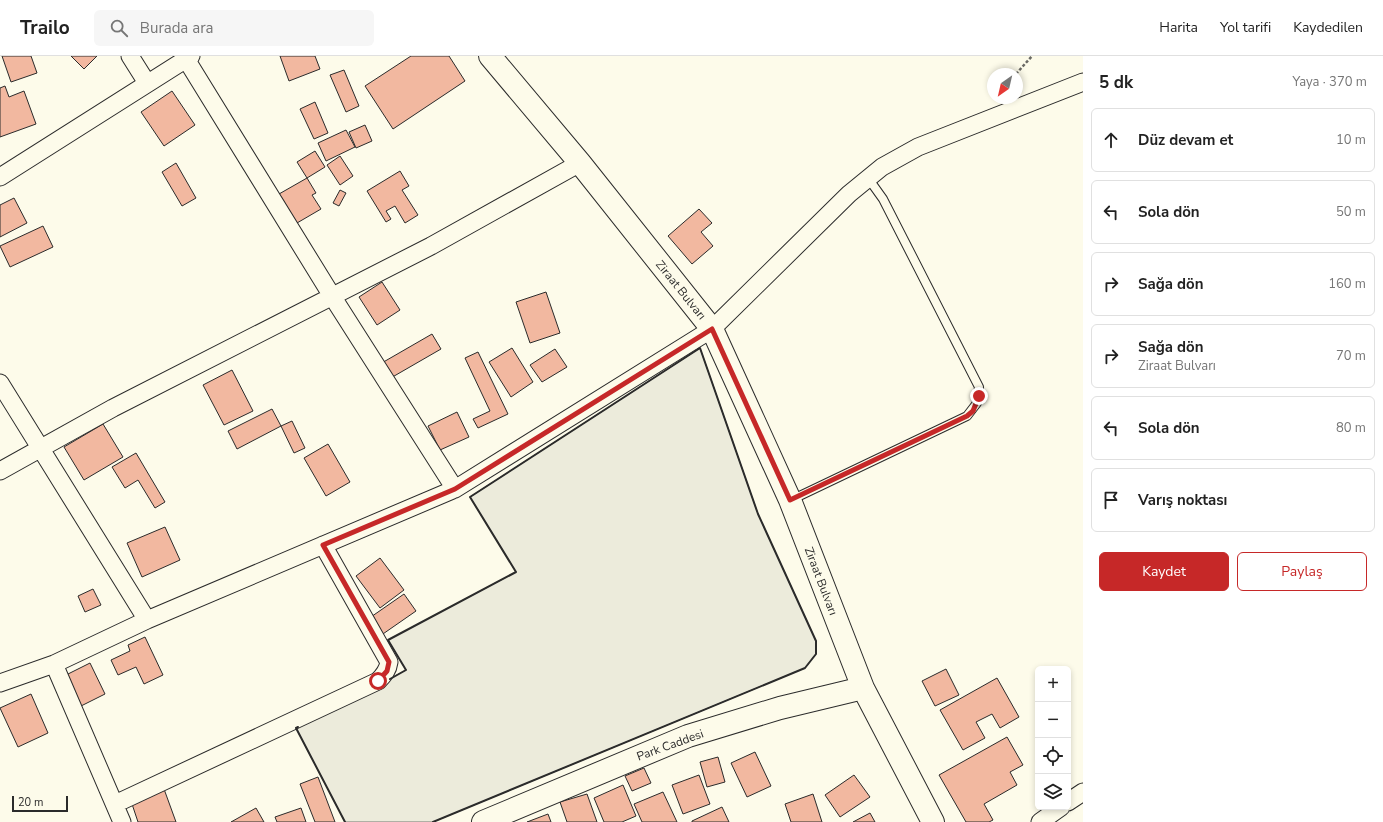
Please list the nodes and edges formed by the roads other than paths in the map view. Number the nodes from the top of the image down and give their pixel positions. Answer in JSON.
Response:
{"nodes":[{"id":1,"x":130,"y":56,"type":"edge"},
{"id":2,"x":490,"y":56,"type":"edge"},
{"id":3,"x":189,"y":58,"type":"edge"},
{"id":4,"x":1083,"y":82,"type":"edge"},
{"id":5,"x":147,"y":83,"type":"junction"},
{"id":6,"x":580,"y":163,"type":"junction"},
{"id":7,"x":0,"y":177,"type":"edge"},
{"id":8,"x":868,"y":178,"type":"junction"},
{"id":9,"x":332,"y":296,"type":"junction"},
{"id":10,"x":712,"y":329,"type":"junction"},
{"id":11,"x":0,"y":383,"type":"edge"},
{"id":12,"x":41,"y":448,"type":"junction"},
{"id":13,"x":0,"y":471,"type":"edge"},
{"id":14,"x":455,"y":489,"type":"junction"},
{"id":15,"x":790,"y":500,"type":"junction"},
{"id":16,"x":323,"y":545,"type":"junction"},
{"id":17,"x":147,"y":620,"type":"junction"},
{"id":18,"x":54,"y":664,"type":"junction"},
{"id":19,"x":0,"y":683,"type":"edge"},
{"id":20,"x":863,"y":688,"type":"junction"},
{"id":21,"x":1083,"y":792,"type":"edge"},
{"id":22,"x":1071,"y":800,"type":"edge"},
{"id":23,"x":115,"y":804,"type":"junction"},
{"id":24,"x":1057,"y":810,"type":"edge"},
{"id":25,"x":122,"y":822,"type":"edge"},
{"id":26,"x":483,"y":822,"type":"edge"},
{"id":27,"x":933,"y":822,"type":"edge"},
{"id":28,"x":1040,"y":822,"type":"edge"}],
"edges":[{"from":1,"to":5,"type":"street"},
{"from":2,"to":6,"type":"street","name":"Ziraat Bulvarı"},
{"from":3,"to":5,"type":"street"},
{"from":3,"to":9,"type":"street"},
{"from":4,"to":8,"type":"street"},
{"from":5,"to":7,"type":"street"},
{"from":6,"to":9,"type":"street"},
{"from":6,"to":10,"type":"street","name":"Ziraat Bulvarı"},
{"from":8,"to":10,"type":"street"},
{"from":8,"to":15,"type":"lane"},
{"from":9,"to":12,"type":"street"},
{"from":9,"to":14,"type":"street"},
{"from":10,"to":14,"type":"street"},
{"from":10,"to":15,"type":"street","name":"Ziraat Bulvarı"},
{"from":11,"to":12,"type":"street"},
{"from":12,"to":13,"type":"street"},
{"from":12,"to":17,"type":"street"},
{"from":14,"to":16,"type":"street"},
{"from":15,"to":20,"type":"street","name":"Ziraat Bulvarı"},
{"from":16,"to":17,"type":"street"},
{"from":16,"to":23,"type":"street"},
{"from":17,"to":18,"type":"street"},
{"from":18,"to":19,"type":"street"},
{"from":18,"to":23,"type":"street"},
{"from":20,"to":26,"type":"street","name":"Park Caddesi"},
{"from":20,"to":27,"type":"street","name":"Ziraat Bulvarı"},
{"from":21,"to":22,"type":"street"},
{"from":23,"to":25,"type":"street"},
{"from":24,"to":28,"type":"street"}]}
